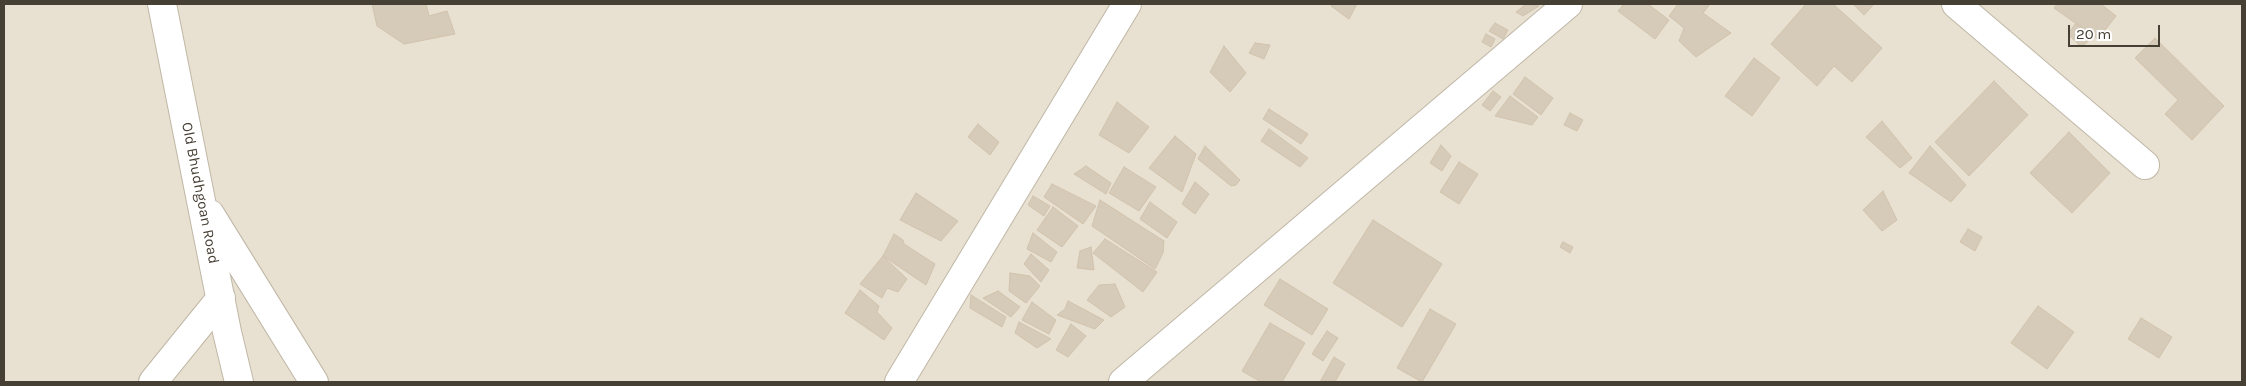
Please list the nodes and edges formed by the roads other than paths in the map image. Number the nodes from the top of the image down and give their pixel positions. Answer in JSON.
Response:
{"nodes":[{"id":1,"x":162,"y":4,"type":"edge"},
{"id":2,"x":1127,"y":4,"type":"edge"},
{"id":3,"x":1568,"y":4,"type":"edge"},
{"id":4,"x":1956,"y":4,"type":"edge"},
{"id":5,"x":2145,"y":165,"type":"dead end"},
{"id":6,"x":201,"y":200,"type":"junction"},
{"id":7,"x":221,"y":298,"type":"junction"},
{"id":8,"x":153,"y":382,"type":"edge"},
{"id":9,"x":239,"y":382,"type":"edge"},
{"id":10,"x":314,"y":382,"type":"edge"},
{"id":11,"x":899,"y":382,"type":"edge"},
{"id":12,"x":1123,"y":382,"type":"edge"}],
"edges":[{"from":1,"to":6,"type":"street","name":"Old Bhudhgoan Road"},
{"from":2,"to":11,"type":"street"},
{"from":3,"to":12,"type":"street"},
{"from":4,"to":5,"type":"street"},
{"from":6,"to":7,"type":"street","name":"Old Bhudhgoan Road"},
{"from":6,"to":10,"type":"street"},
{"from":7,"to":8,"type":"street"},
{"from":7,"to":9,"type":"street","name":"Old Bhudhgoan Road"}]}
